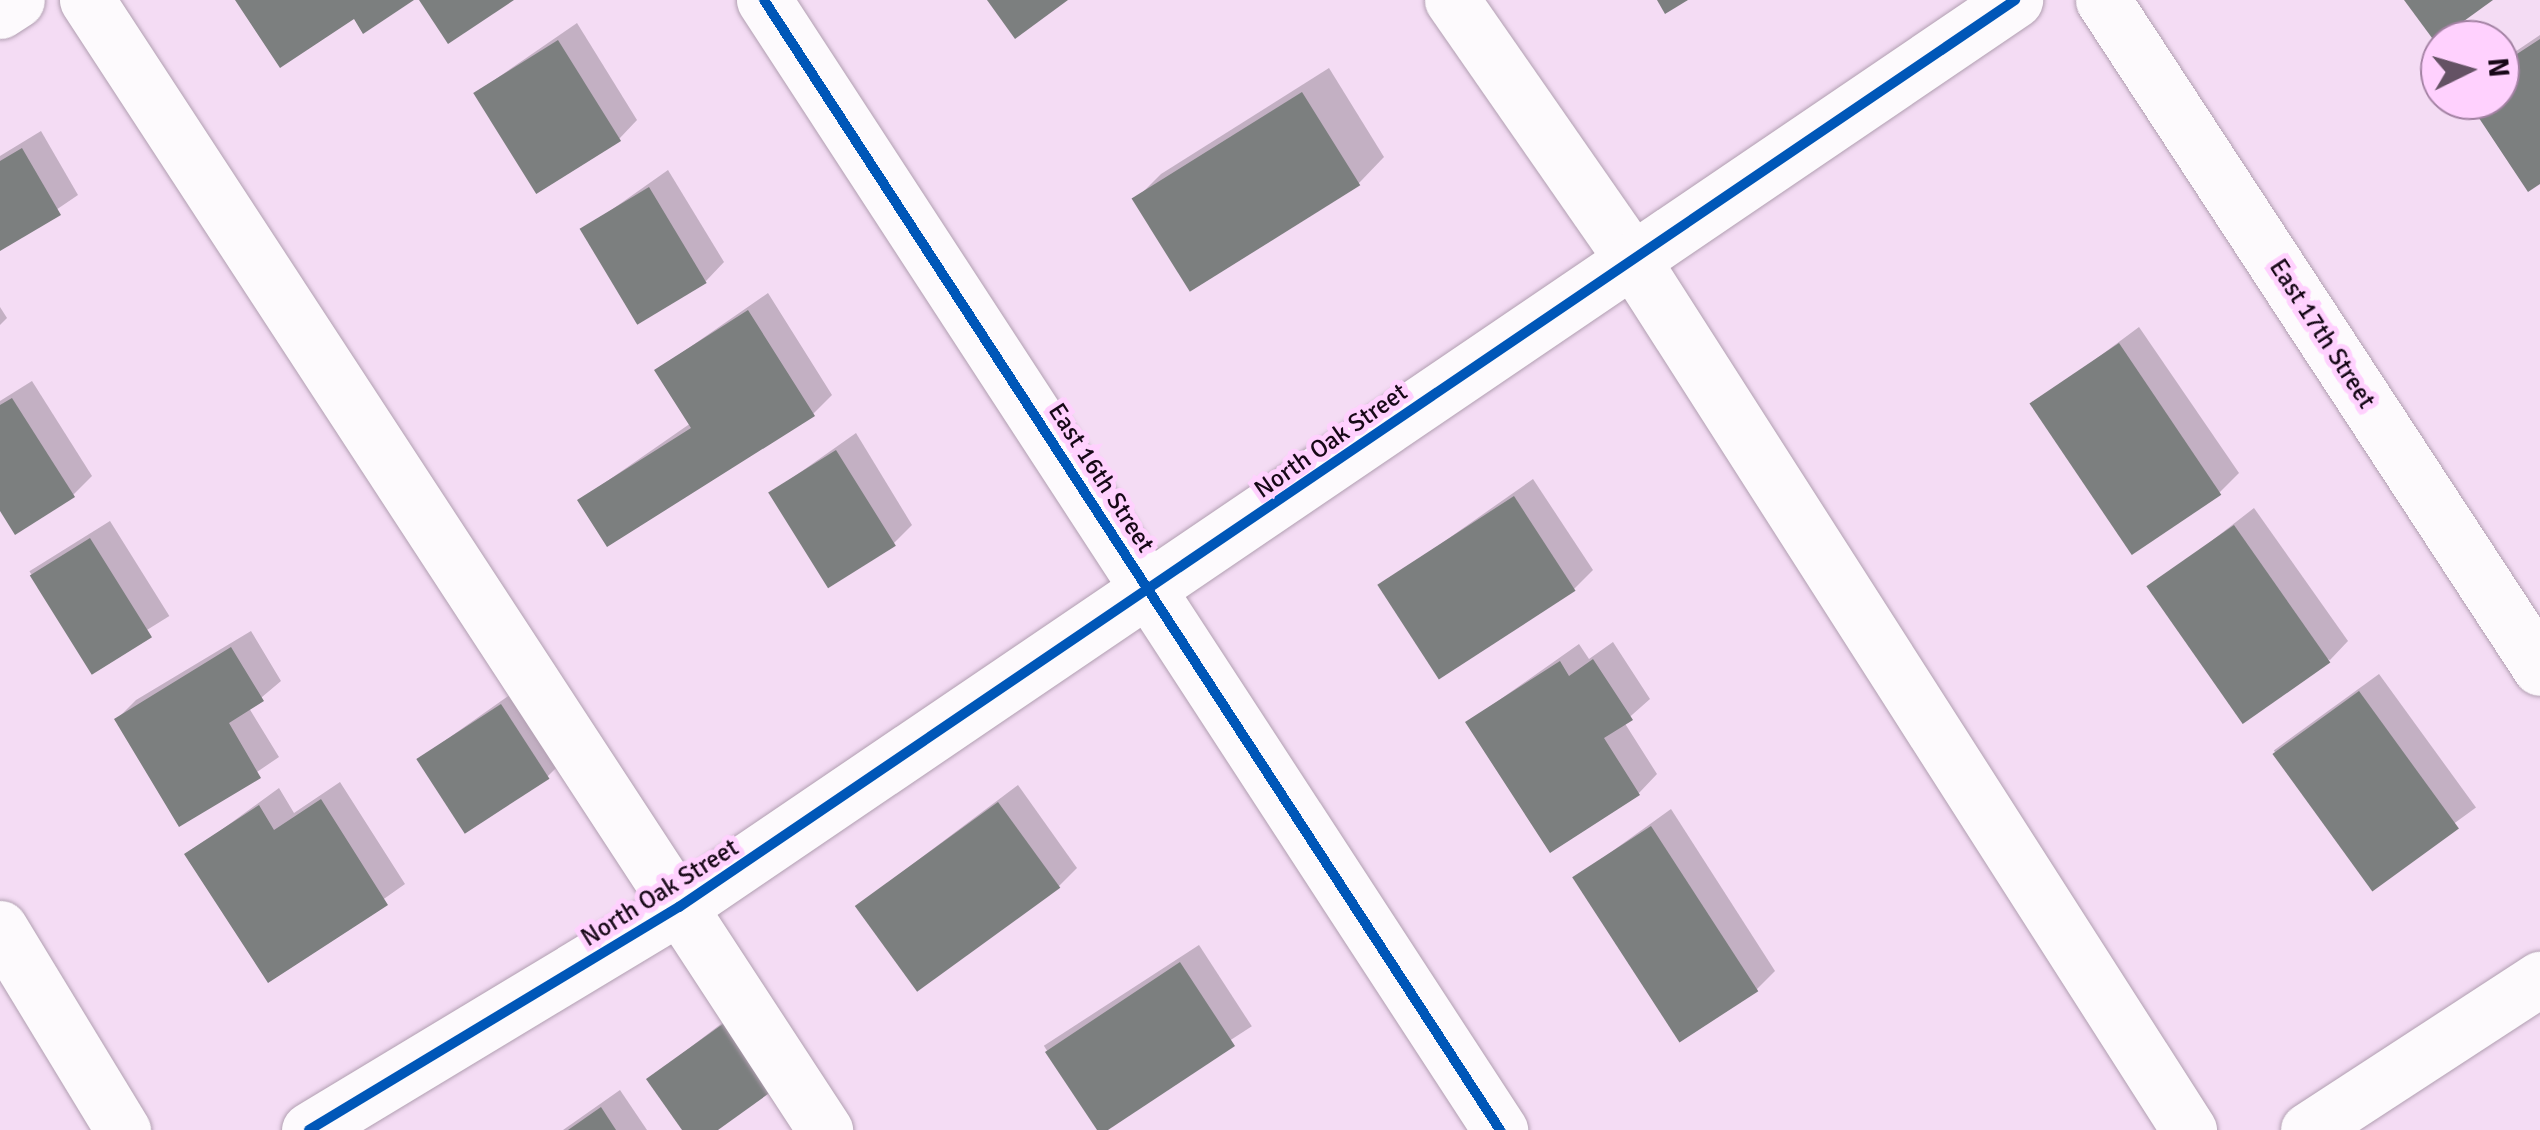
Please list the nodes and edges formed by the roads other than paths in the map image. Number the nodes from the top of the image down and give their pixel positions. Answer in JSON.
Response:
{"nodes":[{"id":1,"x":17,"y":0,"type":"edge"},
{"id":2,"x":86,"y":0,"type":"edge"},
{"id":3,"x":764,"y":0,"type":"edge"},
{"id":4,"x":1452,"y":0,"type":"edge"},
{"id":5,"x":2015,"y":0,"type":"edge"},
{"id":6,"x":2103,"y":0,"type":"edge"},
{"id":7,"x":0,"y":11,"type":"edge"},
{"id":8,"x":1632,"y":258,"type":"junction"},
{"id":9,"x":1151,"y":590,"type":"junction"},
{"id":10,"x":2540,"y":668,"type":"edge"},
{"id":11,"x":679,"y":908,"type":"junction"},
{"id":12,"x":0,"y":928,"type":"edge"},
{"id":13,"x":2540,"y":979,"type":"edge"},
{"id":14,"x":123,"y":1130,"type":"edge"},
{"id":15,"x":310,"y":1130,"type":"edge"},
{"id":16,"x":826,"y":1130,"type":"edge"},
{"id":17,"x":1500,"y":1130,"type":"edge"},
{"id":18,"x":2189,"y":1130,"type":"edge"},
{"id":19,"x":2308,"y":1130,"type":"edge"}],
"edges":[{"from":1,"to":7,"type":"street"},
{"from":2,"to":11,"type":"street"},
{"from":3,"to":9,"type":"street","name":"East 16th Street"},
{"from":4,"to":8,"type":"street"},
{"from":5,"to":8,"type":"street","name":"North Oak Street"},
{"from":6,"to":10,"type":"street","name":"East 17th Street"},
{"from":8,"to":9,"type":"street","name":"North Oak Street"},
{"from":8,"to":18,"type":"street"},
{"from":9,"to":11,"type":"street","name":"North Oak Street"},
{"from":9,"to":17,"type":"street","name":"East 16th Street"},
{"from":11,"to":15,"type":"street","name":"North Oak Street"},
{"from":11,"to":16,"type":"street"},
{"from":12,"to":14,"type":"street"},
{"from":13,"to":19,"type":"street"}]}
